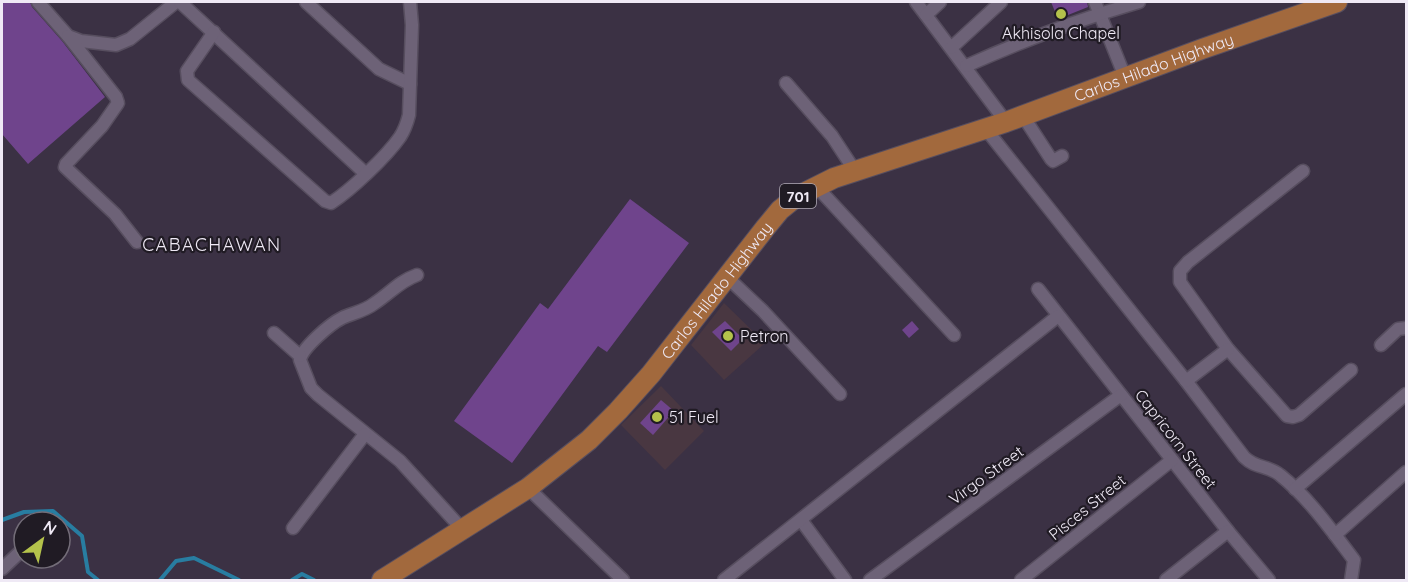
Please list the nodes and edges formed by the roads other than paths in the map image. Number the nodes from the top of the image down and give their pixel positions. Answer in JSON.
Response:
{"nodes":[{"id":1,"x":38,"y":2,"type":"edge"},
{"id":2,"x":178,"y":2,"type":"edge"},
{"id":3,"x":306,"y":2,"type":"edge"},
{"id":4,"x":410,"y":2,"type":"edge"},
{"id":5,"x":916,"y":2,"type":"edge"},
{"id":6,"x":940,"y":2,"type":"edge"},
{"id":7,"x":1001,"y":2,"type":"edge"},
{"id":8,"x":1139,"y":2,"type":"edge"},
{"id":9,"x":1337,"y":2,"type":"edge"},
{"id":10,"x":1098,"y":7,"type":"edge"},
{"id":11,"x":926,"y":15,"type":"junction"},
{"id":12,"x":214,"y":32,"type":"junction"},
{"id":13,"x":68,"y":36,"type":"junction"},
{"id":14,"x":951,"y":48,"type":"junction"},
{"id":15,"x":966,"y":66,"type":"junction"},
{"id":16,"x":1125,"y":77,"type":"junction"},
{"id":17,"x":410,"y":84,"type":"junction"},
{"id":18,"x":786,"y":84,"type":"dead end"},
{"id":19,"x":1014,"y":119,"type":"junction"},
{"id":20,"x":985,"y":128,"type":"junction"},
{"id":21,"x":1062,"y":156,"type":"dead end"},
{"id":22,"x":855,"y":171,"type":"junction"},
{"id":23,"x":1303,"y":171,"type":"dead end"},
{"id":24,"x":366,"y":174,"type":"junction"},
{"id":25,"x":816,"y":186,"type":"junction"},
{"id":26,"x":137,"y":242,"type":"dead end"},
{"id":27,"x":417,"y":275,"type":"dead end"},
{"id":28,"x":727,"y":277,"type":"junction"},
{"id":29,"x":1038,"y":289,"type":"dead end"},
{"id":30,"x":1059,"y":316,"type":"junction"},
{"id":31,"x":1407,"y":328,"type":"edge"},
{"id":32,"x":274,"y":333,"type":"dead end"},
{"id":33,"x":954,"y":335,"type":"dead end"},
{"id":34,"x":1381,"y":345,"type":"dead end"},
{"id":35,"x":1228,"y":349,"type":"junction"},
{"id":36,"x":300,"y":356,"type":"junction"},
{"id":37,"x":1352,"y":370,"type":"dead end"},
{"id":38,"x":1186,"y":381,"type":"junction"},
{"id":39,"x":840,"y":394,"type":"dead end"},
{"id":40,"x":1407,"y":394,"type":"edge"},
{"id":41,"x":1121,"y":395,"type":"junction"},
{"id":42,"x":365,"y":434,"type":"junction"},
{"id":43,"x":1172,"y":460,"type":"junction"},
{"id":44,"x":1407,"y":472,"type":"edge"},
{"id":45,"x":528,"y":488,"type":"junction"},
{"id":46,"x":1295,"y":489,"type":"junction"},
{"id":47,"x":801,"y":520,"type":"junction"},
{"id":48,"x":293,"y":528,"type":"dead end"},
{"id":49,"x":462,"y":529,"type":"junction"},
{"id":50,"x":1228,"y":531,"type":"junction"},
{"id":51,"x":1335,"y":535,"type":"junction"},
{"id":52,"x":382,"y":580,"type":"edge"},
{"id":53,"x":623,"y":580,"type":"edge"},
{"id":54,"x":724,"y":580,"type":"edge"},
{"id":55,"x":845,"y":580,"type":"edge"},
{"id":56,"x":870,"y":580,"type":"edge"},
{"id":57,"x":1021,"y":580,"type":"edge"},
{"id":58,"x":1166,"y":580,"type":"edge"},
{"id":59,"x":1269,"y":580,"type":"edge"},
{"id":60,"x":1351,"y":580,"type":"edge"}],
"edges":[{"from":1,"to":13,"type":"street"},
{"from":2,"to":12,"type":"street"},
{"from":2,"to":13,"type":"street"},
{"from":3,"to":17,"type":"street"},
{"from":4,"to":17,"type":"street"},
{"from":5,"to":11,"type":"street"},
{"from":6,"to":11,"type":"street"},
{"from":7,"to":14,"type":"street"},
{"from":8,"to":10,"type":"street"},
{"from":9,"to":16,"type":"main road","name":"Carlos Hilado Highway","number":"701"},
{"from":10,"to":15,"type":"street"},
{"from":10,"to":16,"type":"street"},
{"from":11,"to":14,"type":"street"},
{"from":12,"to":24,"type":"street"},
{"from":12,"to":24,"type":"street"},
{"from":13,"to":26,"type":"street"},
{"from":14,"to":15,"type":"street"},
{"from":15,"to":19,"type":"street"},
{"from":16,"to":19,"type":"main road","name":"Carlos Hilado Highway","number":"701"},
{"from":17,"to":24,"type":"street"},
{"from":18,"to":22,"type":"street"},
{"from":19,"to":20,"type":"main road","name":"Carlos Hilado Highway","number":"701"},
{"from":19,"to":21,"type":"street"},
{"from":20,"to":22,"type":"main road","name":"Carlos Hilado Highway","number":"701"},
{"from":20,"to":38,"type":"street"},
{"from":22,"to":25,"type":"main road","name":"Carlos Hilado Highway","number":"701"},
{"from":23,"to":35,"type":"street"},
{"from":25,"to":28,"type":"main road","name":"Carlos Hilado Highway","number":"701"},
{"from":25,"to":33,"type":"street"},
{"from":27,"to":36,"type":"street"},
{"from":28,"to":39,"type":"street"},
{"from":28,"to":45,"type":"main road","name":"Carlos Hilado Highway","number":"701"},
{"from":29,"to":30,"type":"street","name":"Capricorn Street"},
{"from":30,"to":41,"type":"street","name":"Capricorn Street"},
{"from":30,"to":47,"type":"street"},
{"from":31,"to":34,"type":"street"},
{"from":32,"to":36,"type":"street"},
{"from":35,"to":37,"type":"street"},
{"from":35,"to":38,"type":"street"},
{"from":36,"to":42,"type":"street"},
{"from":38,"to":46,"type":"street"},
{"from":40,"to":46,"type":"street"},
{"from":41,"to":43,"type":"street","name":"Capricorn Street"},
{"from":41,"to":56,"type":"street","name":"Virgo Street"},
{"from":42,"to":48,"type":"street"},
{"from":42,"to":49,"type":"street"},
{"from":43,"to":50,"type":"street","name":"Capricorn Street"},
{"from":43,"to":57,"type":"street","name":"Pisces Street"},
{"from":44,"to":51,"type":"street"},
{"from":45,"to":49,"type":"main road","name":"Carlos Hilado Highway","number":"701"},
{"from":45,"to":53,"type":"street"},
{"from":46,"to":51,"type":"street"},
{"from":47,"to":54,"type":"street"},
{"from":47,"to":55,"type":"street"},
{"from":49,"to":52,"type":"main road","name":"Carlos Hilado Highway","number":"701"},
{"from":50,"to":58,"type":"street"},
{"from":50,"to":59,"type":"street","name":"Capricorn Street"},
{"from":51,"to":60,"type":"street"}]}
